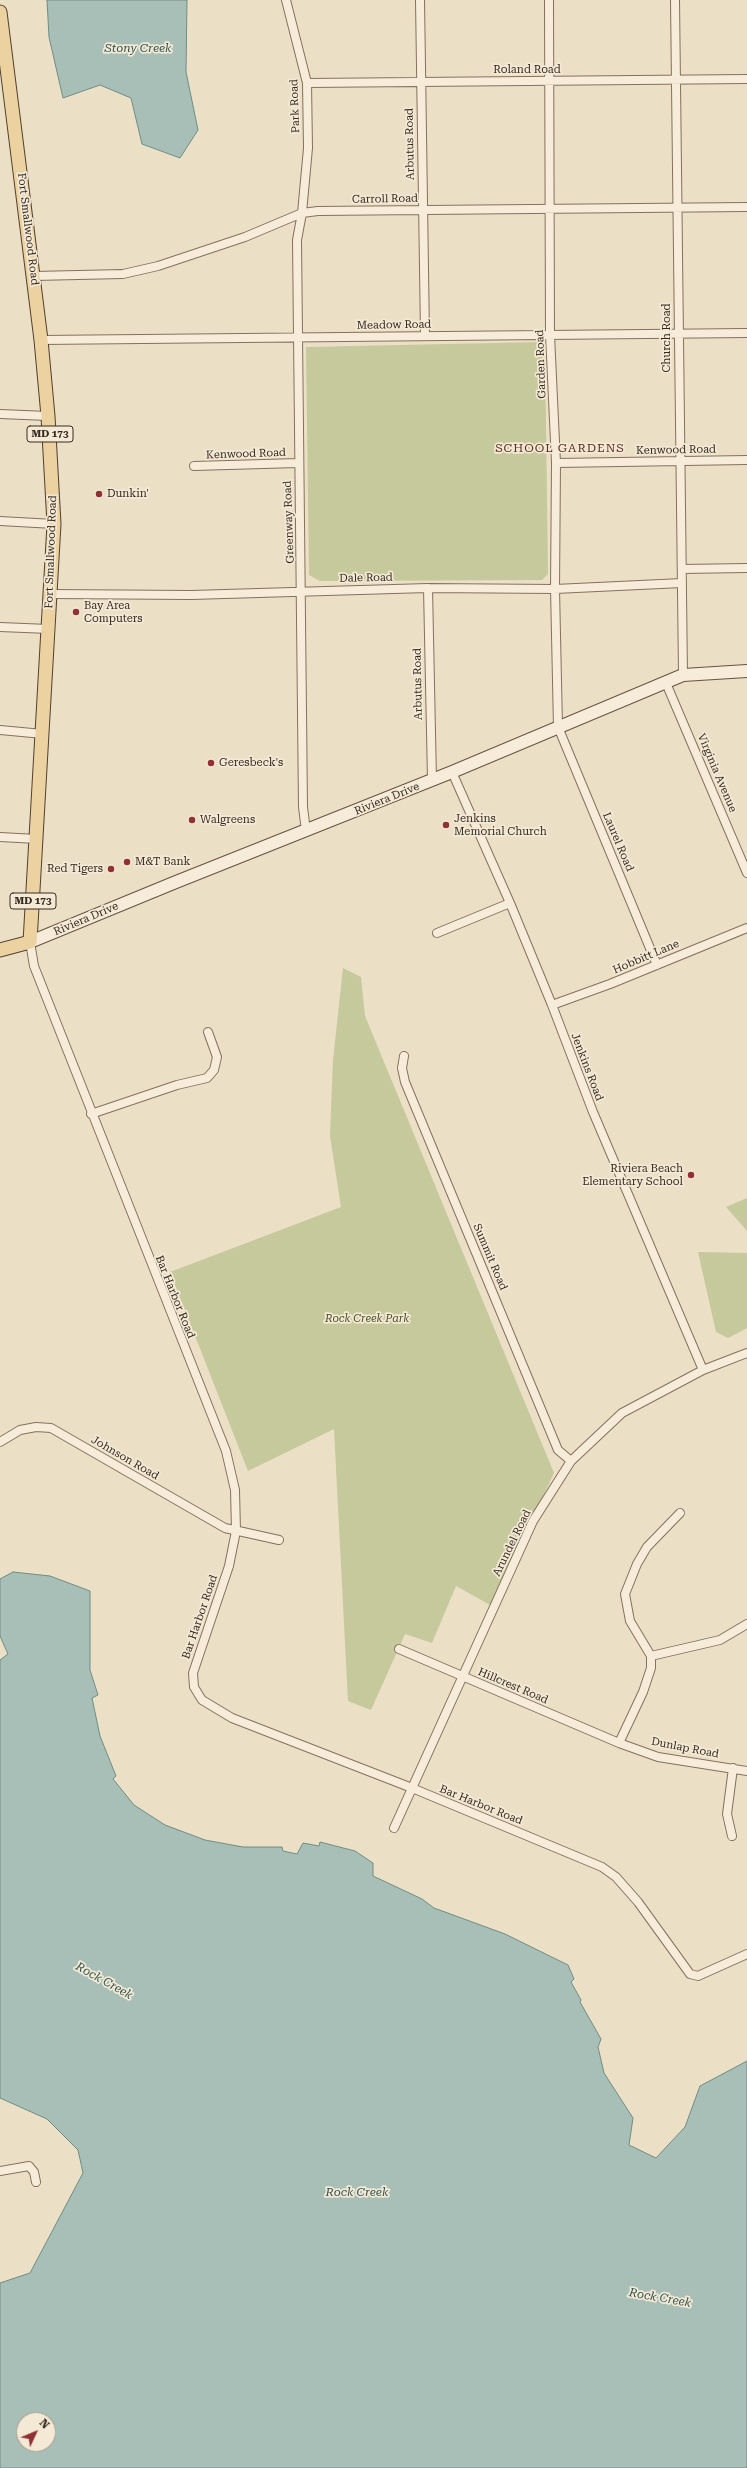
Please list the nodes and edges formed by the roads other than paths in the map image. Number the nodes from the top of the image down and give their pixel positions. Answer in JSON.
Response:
{"nodes":[{"id":1,"x":286,"y":0,"type":"edge"},
{"id":2,"x":420,"y":0,"type":"edge"},
{"id":3,"x":549,"y":0,"type":"edge"},
{"id":4,"x":675,"y":0,"type":"edge"},
{"id":5,"x":0,"y":12,"type":"edge"},
{"id":6,"x":4,"y":77,"type":"edge"},
{"id":7,"x":747,"y":79,"type":"edge"},
{"id":8,"x":550,"y":80,"type":"junction"},
{"id":9,"x":675,"y":80,"type":"junction"},
{"id":10,"x":420,"y":81,"type":"junction"},
{"id":11,"x":307,"y":83,"type":"junction"},
{"id":12,"x":747,"y":207,"type":"edge"},
{"id":13,"x":678,"y":208,"type":"junction"},
{"id":14,"x":550,"y":209,"type":"junction"},
{"id":15,"x":423,"y":210,"type":"junction"},
{"id":16,"x":302,"y":213,"type":"junction"},
{"id":17,"x":34,"y":276,"type":"junction"},
{"id":18,"x":678,"y":333,"type":"junction"},
{"id":19,"x":747,"y":333,"type":"edge"},
{"id":20,"x":425,"y":335,"type":"junction"},
{"id":21,"x":550,"y":336,"type":"junction"},
{"id":22,"x":297,"y":338,"type":"junction"},
{"id":23,"x":41,"y":340,"type":"junction"},
{"id":24,"x":0,"y":414,"type":"edge"},
{"id":25,"x":48,"y":416,"type":"junction"},
{"id":26,"x":747,"y":460,"type":"edge"},
{"id":27,"x":680,"y":461,"type":"junction"},
{"id":28,"x":298,"y":463,"type":"junction"},
{"id":29,"x":556,"y":463,"type":"junction"},
{"id":30,"x":194,"y":466,"type":"dead end"},
{"id":31,"x":0,"y":521,"type":"edge"},
{"id":32,"x":54,"y":524,"type":"junction"},
{"id":33,"x":747,"y":568,"type":"edge"},
{"id":34,"x":682,"y":569,"type":"junction"},
{"id":35,"x":682,"y":583,"type":"junction"},
{"id":36,"x":428,"y":588,"type":"junction"},
{"id":37,"x":555,"y":589,"type":"junction"},
{"id":38,"x":302,"y":590,"type":"junction"},
{"id":39,"x":50,"y":594,"type":"junction"},
{"id":40,"x":0,"y":628,"type":"edge"},
{"id":41,"x":49,"y":629,"type":"junction"},
{"id":42,"x":747,"y":671,"type":"edge"},
{"id":43,"x":684,"y":675,"type":"junction"},
{"id":44,"x":666,"y":683,"type":"junction"},
{"id":45,"x":558,"y":727,"type":"junction"},
{"id":46,"x":0,"y":730,"type":"edge"},
{"id":47,"x":43,"y":734,"type":"junction"},
{"id":48,"x":452,"y":772,"type":"junction"},
{"id":49,"x":432,"y":780,"type":"junction"},
{"id":50,"x":306,"y":831,"type":"junction"},
{"id":51,"x":0,"y":837,"type":"edge"},
{"id":52,"x":37,"y":839,"type":"junction"},
{"id":53,"x":747,"y":873,"type":"edge"},
{"id":54,"x":510,"y":903,"type":"junction"},
{"id":55,"x":747,"y":928,"type":"edge"},
{"id":56,"x":437,"y":933,"type":"dead end"},
{"id":57,"x":30,"y":942,"type":"junction"},
{"id":58,"x":0,"y":950,"type":"edge"},
{"id":59,"x":657,"y":965,"type":"junction"},
{"id":60,"x":552,"y":1005,"type":"junction"},
{"id":61,"x":208,"y":1032,"type":"dead end"},
{"id":62,"x":404,"y":1056,"type":"dead end"},
{"id":63,"x":91,"y":1114,"type":"junction"},
{"id":64,"x":747,"y":1353,"type":"edge"},
{"id":65,"x":703,"y":1370,"type":"junction"},
{"id":66,"x":0,"y":1442,"type":"edge"},
{"id":67,"x":571,"y":1461,"type":"junction"},
{"id":68,"x":680,"y":1513,"type":"dead end"},
{"id":69,"x":236,"y":1531,"type":"junction"},
{"id":70,"x":280,"y":1540,"type":"dead end"},
{"id":71,"x":746,"y":1628,"type":"edge"},
{"id":72,"x":399,"y":1649,"type":"dead end"},
{"id":73,"x":651,"y":1656,"type":"junction"},
{"id":74,"x":462,"y":1676,"type":"junction"},
{"id":75,"x":619,"y":1743,"type":"junction"},
{"id":76,"x":733,"y":1768,"type":"junction"},
{"id":77,"x":747,"y":1771,"type":"edge"},
{"id":78,"x":412,"y":1788,"type":"junction"},
{"id":79,"x":394,"y":1828,"type":"dead end"},
{"id":80,"x":732,"y":1836,"type":"dead end"},
{"id":81,"x":747,"y":1954,"type":"edge"},
{"id":82,"x":0,"y":2171,"type":"edge"},
{"id":83,"x":36,"y":2182,"type":"dead end"}],
"edges":[{"from":1,"to":11,"type":"street","name":"Park Road"},
{"from":2,"to":10,"type":"street","name":"Arbutus Road"},
{"from":3,"to":8,"type":"street","name":"Garden Road"},
{"from":4,"to":9,"type":"street","name":"Church Road"},
{"from":5,"to":6,"type":"main road","name":"Fort Smallwood Road","number":"MD 173"},
{"from":6,"to":17,"type":"main road","name":"Fort Smallwood Road","number":"MD 173"},
{"from":7,"to":9,"type":"street","name":"Roland Road"},
{"from":8,"to":9,"type":"street","name":"Roland Road"},
{"from":8,"to":10,"type":"street","name":"Roland Road"},
{"from":8,"to":14,"type":"street","name":"Garden Road"},
{"from":9,"to":13,"type":"street","name":"Church Road"},
{"from":10,"to":11,"type":"street","name":"Roland Road"},
{"from":10,"to":15,"type":"street","name":"Arbutus Road"},
{"from":11,"to":16,"type":"street","name":"Park Road"},
{"from":12,"to":13,"type":"street","name":"Carroll Road"},
{"from":13,"to":14,"type":"street","name":"Carroll Road"},
{"from":13,"to":18,"type":"street","name":"Church Road"},
{"from":14,"to":15,"type":"street","name":"Carroll Road"},
{"from":14,"to":21,"type":"street","name":"Garden Road"},
{"from":15,"to":16,"type":"street","name":"Carroll Road"},
{"from":15,"to":20,"type":"street","name":"Arbutus Road"},
{"from":16,"to":17,"type":"street","name":"Carroll Road"},
{"from":16,"to":22,"type":"street","name":"Greenway Road"},
{"from":17,"to":23,"type":"main road","name":"Fort Smallwood Road","number":"MD 173"},
{"from":18,"to":19,"type":"street","name":"Meadow Road"},
{"from":18,"to":21,"type":"street","name":"Meadow Road"},
{"from":18,"to":27,"type":"street","name":"Church Road"},
{"from":20,"to":21,"type":"street","name":"Meadow Road"},
{"from":20,"to":22,"type":"street","name":"Meadow Road"},
{"from":21,"to":29,"type":"street","name":"Garden Road"},
{"from":22,"to":23,"type":"street","name":"Meadow Road"},
{"from":22,"to":28,"type":"street","name":"Greenway Road"},
{"from":23,"to":25,"type":"main road","name":"Fort Smallwood Road","number":"MD 173"},
{"from":24,"to":25,"type":"street"},
{"from":25,"to":32,"type":"main road","name":"Fort Smallwood Road","number":"MD 173"},
{"from":26,"to":27,"type":"street","name":"Kenwood Road"},
{"from":27,"to":29,"type":"street","name":"Kenwood Road"},
{"from":27,"to":34,"type":"street","name":"Church Road"},
{"from":28,"to":30,"type":"street","name":"Kenwood Road"},
{"from":28,"to":38,"type":"street","name":"Greenway Road"},
{"from":29,"to":37,"type":"street","name":"Garden Road"},
{"from":31,"to":32,"type":"street"},
{"from":32,"to":39,"type":"main road","name":"Fort Smallwood Road","number":"MD 173"},
{"from":33,"to":34,"type":"street"},
{"from":34,"to":35,"type":"street","name":"Church Road"},
{"from":35,"to":37,"type":"street","name":"Dale Road"},
{"from":35,"to":43,"type":"street","name":"Church Road"},
{"from":36,"to":37,"type":"street","name":"Dale Road"},
{"from":36,"to":38,"type":"street","name":"Dale Road"},
{"from":36,"to":49,"type":"street","name":"Arbutus Road"},
{"from":37,"to":45,"type":"street","name":"Garden Road"},
{"from":38,"to":39,"type":"street","name":"Dale Road"},
{"from":38,"to":50,"type":"street","name":"Greenway Road"},
{"from":39,"to":41,"type":"main road","name":"Fort Smallwood Road","number":"MD 173"},
{"from":40,"to":41,"type":"street"},
{"from":41,"to":47,"type":"main road","name":"Fort Smallwood Road","number":"MD 173"},
{"from":42,"to":43,"type":"street","name":"Riviera Drive"},
{"from":43,"to":44,"type":"street","name":"Riviera Drive"},
{"from":44,"to":45,"type":"street","name":"Riviera Drive"},
{"from":44,"to":53,"type":"street","name":"Virginia Avenue"},
{"from":45,"to":48,"type":"street","name":"Riviera Drive"},
{"from":45,"to":59,"type":"street","name":"Laurel Road"},
{"from":46,"to":47,"type":"street"},
{"from":47,"to":52,"type":"main road","name":"Fort Smallwood Road","number":"MD 173"},
{"from":48,"to":49,"type":"street","name":"Riviera Drive"},
{"from":48,"to":54,"type":"street","name":"Jenkins Road"},
{"from":49,"to":50,"type":"street","name":"Riviera Drive"},
{"from":50,"to":57,"type":"street","name":"Riviera Drive"},
{"from":51,"to":52,"type":"street"},
{"from":52,"to":57,"type":"main road","name":"Fort Smallwood Road","number":"MD 173"},
{"from":54,"to":56,"type":"street"},
{"from":54,"to":60,"type":"street","name":"Jenkins Road"},
{"from":55,"to":59,"type":"street","name":"Hobbitt Lane"},
{"from":57,"to":58,"type":"main road"},
{"from":57,"to":63,"type":"street","name":"Bar Harbor Road"},
{"from":59,"to":60,"type":"street","name":"Hobbitt Lane"},
{"from":60,"to":65,"type":"street","name":"Jenkins Road"},
{"from":61,"to":63,"type":"street"},
{"from":62,"to":67,"type":"street","name":"Summit Road"},
{"from":63,"to":69,"type":"street","name":"Bar Harbor Road"},
{"from":64,"to":65,"type":"street","name":"Arundel Road"},
{"from":65,"to":67,"type":"street","name":"Arundel Road"},
{"from":66,"to":69,"type":"street","name":"Johnson Road"},
{"from":67,"to":74,"type":"street","name":"Arundel Road"},
{"from":68,"to":73,"type":"street"},
{"from":69,"to":70,"type":"street","name":"Johnson Road"},
{"from":69,"to":78,"type":"street","name":"Bar Harbor Road"},
{"from":71,"to":73,"type":"street"},
{"from":72,"to":74,"type":"street","name":"Hillcrest Road"},
{"from":73,"to":75,"type":"street"},
{"from":74,"to":75,"type":"street","name":"Hillcrest Road"},
{"from":74,"to":78,"type":"street","name":"Arundel Road"},
{"from":75,"to":76,"type":"street","name":"Dunlap Road"},
{"from":76,"to":77,"type":"street","name":"Dunlap Road"},
{"from":76,"to":80,"type":"street"},
{"from":78,"to":79,"type":"street","name":"Arundel Road"},
{"from":78,"to":81,"type":"street","name":"Bar Harbor Road"},
{"from":82,"to":83,"type":"street"}]}
